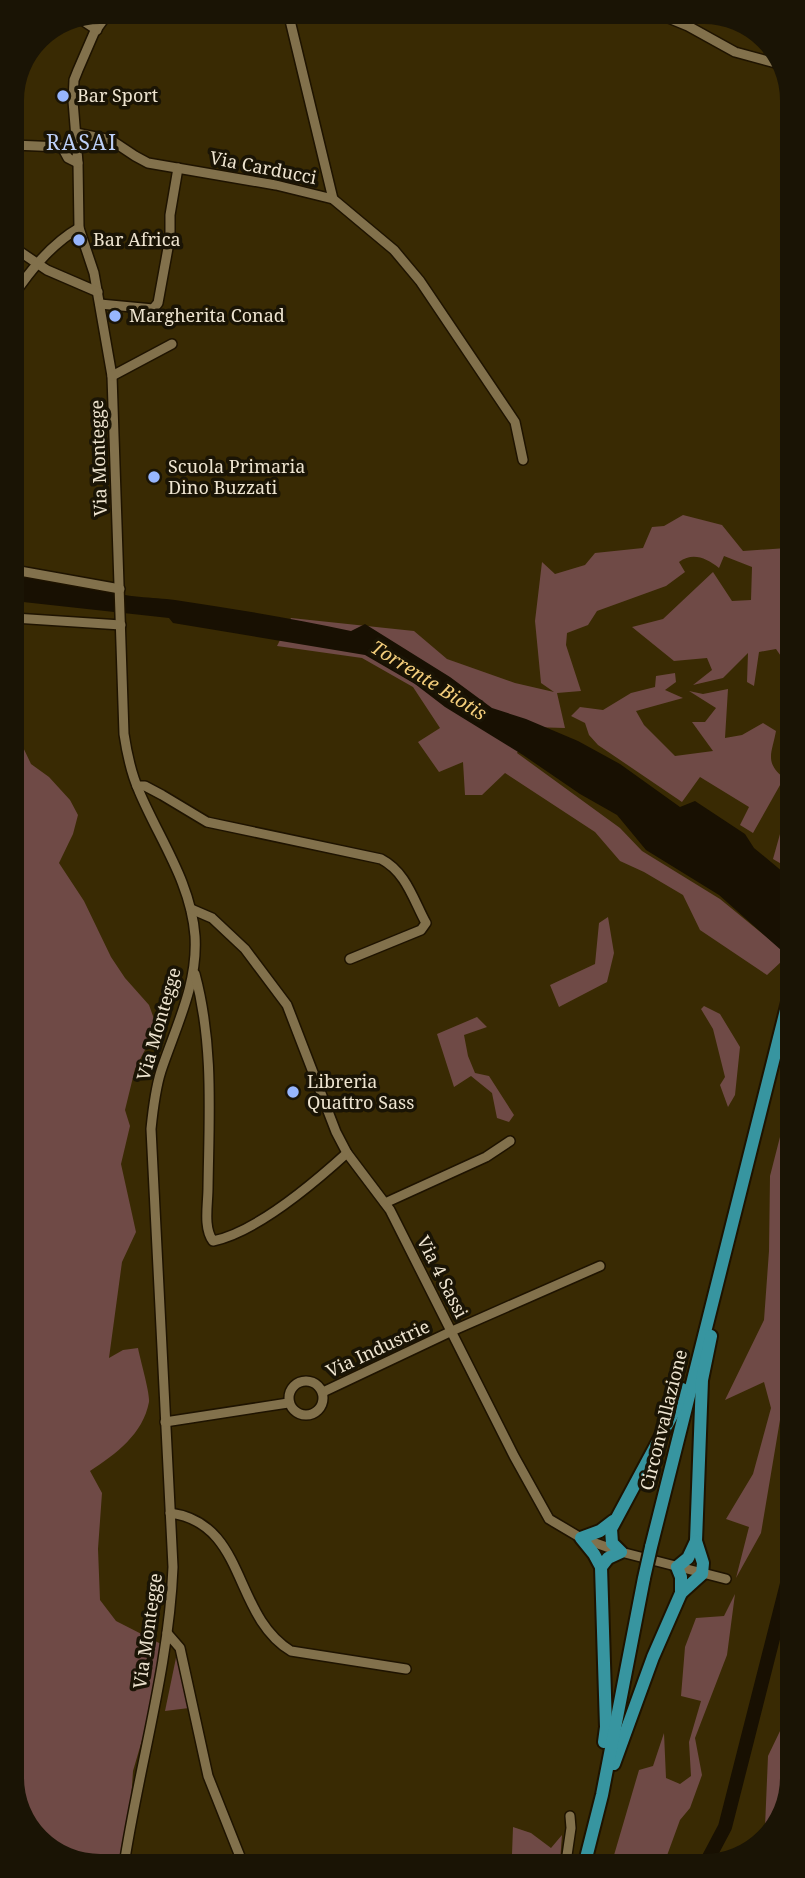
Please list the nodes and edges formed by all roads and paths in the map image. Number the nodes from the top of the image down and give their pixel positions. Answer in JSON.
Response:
{"nodes":[{"id":1,"x":101,"y":24,"type":"edge"},
{"id":2,"x":291,"y":24,"type":"edge"},
{"id":3,"x":90,"y":25,"type":"edge"},
{"id":4,"x":685,"y":25,"type":"edge"},
{"id":5,"x":97,"y":30,"type":"junction"},
{"id":6,"x":770,"y":61,"type":"edge"},
{"id":7,"x":76,"y":133,"type":"junction"},
{"id":8,"x":25,"y":145,"type":"edge"},
{"id":9,"x":78,"y":163,"type":"junction"},
{"id":10,"x":178,"y":168,"type":"junction"},
{"id":11,"x":333,"y":199,"type":"junction"},
{"id":12,"x":79,"y":228,"type":"junction"},
{"id":13,"x":25,"y":255,"type":"edge"},
{"id":14,"x":36,"y":263,"type":"junction"},
{"id":15,"x":25,"y":279,"type":"edge"},
{"id":16,"x":98,"y":292,"type":"junction"},
{"id":17,"x":100,"y":304,"type":"junction"},
{"id":18,"x":172,"y":344,"type":"dead end"},
{"id":19,"x":112,"y":376,"type":"junction"},
{"id":20,"x":523,"y":460,"type":"dead end"},
{"id":21,"x":25,"y":573,"type":"edge"},
{"id":22,"x":120,"y":598,"type":"junction"},
{"id":23,"x":25,"y":619,"type":"edge"},
{"id":24,"x":121,"y":625,"type":"junction"},
{"id":25,"x":136,"y":786,"type":"junction"},
{"id":26,"x":191,"y":909,"type":"junction"},
{"id":27,"x":350,"y":959,"type":"dead end"},
{"id":28,"x":193,"y":969,"type":"junction"},
{"id":29,"x":780,"y":1030,"type":"edge"},
{"id":30,"x":510,"y":1141,"type":"dead end"},
{"id":31,"x":347,"y":1153,"type":"junction"},
{"id":32,"x":385,"y":1203,"type":"junction"},
{"id":33,"x":600,"y":1266,"type":"dead end"},
{"id":34,"x":710,"y":1309,"type":"junction"},
{"id":35,"x":452,"y":1331,"type":"junction"},
{"id":36,"x":323,"y":1392,"type":"junction"},
{"id":37,"x":288,"y":1403,"type":"junction"},
{"id":38,"x":165,"y":1422,"type":"junction"},
{"id":39,"x":170,"y":1513,"type":"junction"},
{"id":40,"x":615,"y":1519,"type":"junction"},
{"id":41,"x":581,"y":1538,"type":"junction"},
{"id":42,"x":696,"y":1541,"type":"junction"},
{"id":43,"x":621,"y":1552,"type":"junction"},
{"id":44,"x":601,"y":1567,"type":"junction"},
{"id":45,"x":677,"y":1567,"type":"junction"},
{"id":46,"x":702,"y":1574,"type":"junction"},
{"id":47,"x":726,"y":1579,"type":"dead end"},
{"id":48,"x":681,"y":1593,"type":"junction"},
{"id":49,"x":167,"y":1633,"type":"junction"},
{"id":50,"x":405,"y":1669,"type":"dead end"},
{"id":51,"x":605,"y":1776,"type":"junction"},
{"id":52,"x":570,"y":1816,"type":"dead end"},
{"id":53,"x":126,"y":1853,"type":"edge"},
{"id":54,"x":239,"y":1853,"type":"edge"},
{"id":55,"x":567,"y":1854,"type":"edge"},
{"id":56,"x":587,"y":1854,"type":"edge"}],
"edges":[{"from":1,"to":5,"type":"street","name":"Via Montegge"},
{"from":2,"to":11,"type":"street"},
{"from":3,"to":5,"type":"street"},
{"from":4,"to":6,"type":"street"},
{"from":5,"to":7,"type":"street","name":"Via Montegge"},
{"from":7,"to":9,"type":"street","name":"Via Montegge"},
{"from":7,"to":10,"type":"street","name":"Via Carducci"},
{"from":8,"to":9,"type":"street"},
{"from":9,"to":12,"type":"street","name":"Via Montegge"},
{"from":10,"to":11,"type":"street","name":"Via Carducci"},
{"from":10,"to":17,"type":"street"},
{"from":11,"to":20,"type":"street","name":"Via Carducci"},
{"from":12,"to":14,"type":"street"},
{"from":12,"to":16,"type":"street","name":"Via Montegge"},
{"from":13,"to":14,"type":"street"},
{"from":14,"to":15,"type":"street"},
{"from":14,"to":16,"type":"street"},
{"from":16,"to":17,"type":"street","name":"Via Montegge"},
{"from":17,"to":19,"type":"street","name":"Via Montegge"},
{"from":18,"to":19,"type":"street"},
{"from":19,"to":22,"type":"street","name":"Via Montegge"},
{"from":21,"to":22,"type":"street"},
{"from":22,"to":24,"type":"street","name":"Via Montegge"},
{"from":23,"to":24,"type":"street"},
{"from":24,"to":25,"type":"street","name":"Via Montegge"},
{"from":25,"to":26,"type":"street","name":"Via Montegge"},
{"from":25,"to":27,"type":"street"},
{"from":26,"to":28,"type":"street","name":"Via Montegge"},
{"from":26,"to":31,"type":"street","name":"Via 4 Sassi"},
{"from":28,"to":31,"type":"street"},
{"from":28,"to":38,"type":"street","name":"Via Montegge"},
{"from":29,"to":34,"type":"highway","name":"Circonvallazione"},
{"from":30,"to":32,"type":"street"},
{"from":31,"to":32,"type":"street","name":"Via 4 Sassi"},
{"from":32,"to":35,"type":"street","name":"Via 4 Sassi"},
{"from":33,"to":35,"type":"street","name":"Via Industrie"},
{"from":34,"to":40,"type":"highway"},
{"from":34,"to":42,"type":"highway"},
{"from":34,"to":51,"type":"highway","name":"Circonvallazione","bridge":true},
{"from":35,"to":36,"type":"street","name":"Via Industrie"},
{"from":35,"to":41,"type":"street","name":"Via 4 Sassi"},
{"from":36,"to":37,"type":"street","name":"Via Industrie"},
{"from":36,"to":37,"type":"street","name":"Via Industrie"},
{"from":37,"to":38,"type":"street","name":"Via Industrie"},
{"from":38,"to":39,"type":"street","name":"Via Montegge"},
{"from":39,"to":49,"type":"street","name":"Via Montegge"},
{"from":39,"to":50,"type":"street"},
{"from":40,"to":41,"type":"highway"},
{"from":40,"to":43,"type":"highway"},
{"from":41,"to":43,"type":"street","name":"Via 4 Sassi"},
{"from":41,"to":44,"type":"highway"},
{"from":42,"to":45,"type":"highway"},
{"from":42,"to":46,"type":"highway"},
{"from":43,"to":44,"type":"highway"},
{"from":43,"to":45,"type":"street","name":"Via 4 Sassi"},
{"from":44,"to":51,"type":"highway"},
{"from":45,"to":46,"type":"street","name":"Via 4 Sassi"},
{"from":45,"to":48,"type":"highway"},
{"from":46,"to":47,"type":"street","name":"Via 4 Sassi"},
{"from":46,"to":48,"type":"highway"},
{"from":48,"to":51,"type":"highway"},
{"from":49,"to":53,"type":"street","name":"Via Montegge"},
{"from":49,"to":54,"type":"street"},
{"from":51,"to":56,"type":"highway","name":"Circonvallazione"},
{"from":52,"to":55,"type":"street"}]}
